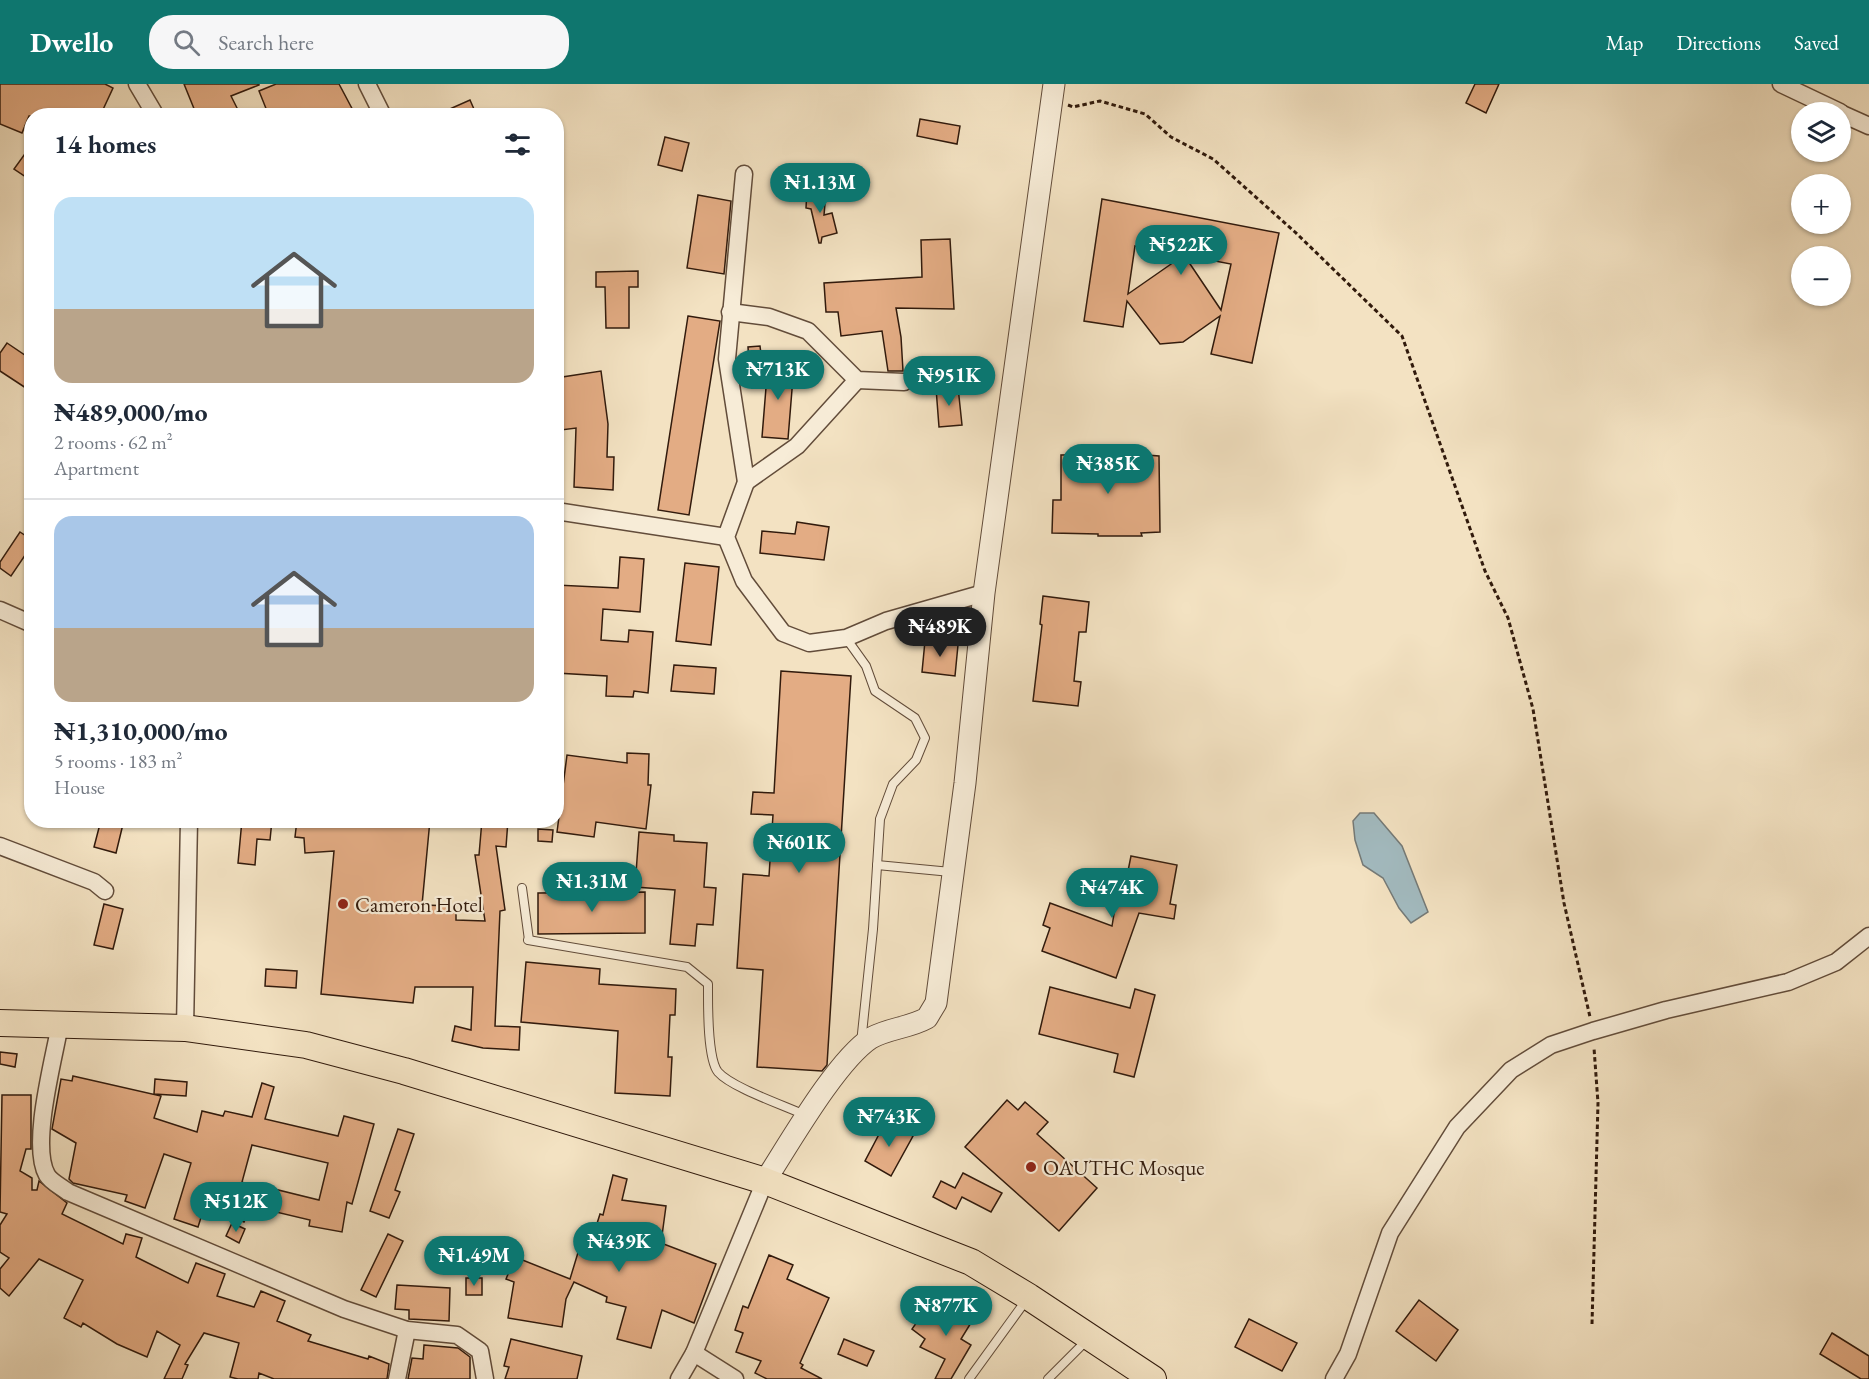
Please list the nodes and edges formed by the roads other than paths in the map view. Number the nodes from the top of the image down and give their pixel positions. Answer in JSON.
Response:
{"nodes":[{"id":1,"x":137,"y":84,"type":"edge"},
{"id":2,"x":367,"y":84,"type":"edge"},
{"id":3,"x":1781,"y":84,"type":"edge"},
{"id":4,"x":1053,"y":92,"type":"edge"},
{"id":5,"x":1818,"y":102,"type":"edge"},
{"id":6,"x":151,"y":108,"type":"edge"},
{"id":7,"x":379,"y":108,"type":"edge"},
{"id":8,"x":1851,"y":118,"type":"edge"},
{"id":9,"x":1869,"y":126,"type":"edge"},
{"id":10,"x":744,"y":174,"type":"dead end"},
{"id":11,"x":730,"y":312,"type":"junction"},
{"id":12,"x":857,"y":380,"type":"junction"},
{"id":13,"x":904,"y":382,"type":"dead end"},
{"id":14,"x":746,"y":482,"type":"junction"},
{"id":15,"x":564,"y":512,"type":"edge"},
{"id":16,"x":726,"y":537,"type":"junction"},
{"id":17,"x":984,"y":593,"type":"junction"},
{"id":18,"x":0,"y":610,"type":"edge"},
{"id":19,"x":24,"y":620,"type":"edge"},
{"id":20,"x":846,"y":638,"type":"junction"},
{"id":21,"x":189,"y":828,"type":"edge"},
{"id":22,"x":0,"y":846,"type":"edge"},
{"id":23,"x":877,"y":865,"type":"junction"},
{"id":24,"x":954,"y":872,"type":"junction"},
{"id":25,"x":522,"y":888,"type":"dead end"},
{"id":26,"x":105,"y":891,"type":"dead end"},
{"id":27,"x":1869,"y":936,"type":"edge"},
{"id":28,"x":0,"y":1023,"type":"edge"},
{"id":29,"x":60,"y":1024,"type":"junction"},
{"id":30,"x":185,"y":1028,"type":"junction"},
{"id":31,"x":860,"y":1047,"type":"junction"},
{"id":32,"x":807,"y":1116,"type":"junction"},
{"id":33,"x":765,"y":1181,"type":"junction"},
{"id":34,"x":1029,"y":1297,"type":"junction"},
{"id":35,"x":407,"y":1330,"type":"junction"},
{"id":36,"x":1089,"y":1338,"type":"junction"},
{"id":37,"x":693,"y":1353,"type":"junction"},
{"id":38,"x":398,"y":1379,"type":"edge"},
{"id":39,"x":485,"y":1379,"type":"edge"},
{"id":40,"x":679,"y":1379,"type":"edge"},
{"id":41,"x":735,"y":1379,"type":"edge"},
{"id":42,"x":969,"y":1379,"type":"edge"},
{"id":43,"x":1048,"y":1379,"type":"edge"},
{"id":44,"x":1153,"y":1379,"type":"edge"},
{"id":45,"x":1334,"y":1379,"type":"edge"}],
"edges":[{"from":1,"to":6,"type":"street"},
{"from":2,"to":7,"type":"street"},
{"from":3,"to":5,"type":"street"},
{"from":4,"to":17,"type":"street"},
{"from":8,"to":9,"type":"street"},
{"from":10,"to":11,"type":"street"},
{"from":11,"to":12,"type":"street"},
{"from":11,"to":14,"type":"street"},
{"from":12,"to":13,"type":"street"},
{"from":12,"to":14,"type":"street"},
{"from":14,"to":16,"type":"street"},
{"from":15,"to":16,"type":"street"},
{"from":16,"to":20,"type":"street"},
{"from":17,"to":20,"type":"street"},
{"from":17,"to":24,"type":"street"},
{"from":18,"to":19,"type":"street"},
{"from":20,"to":23,"type":"lane"},
{"from":21,"to":30,"type":"street"},
{"from":22,"to":26,"type":"street"},
{"from":23,"to":24,"type":"lane"},
{"from":23,"to":31,"type":"lane"},
{"from":24,"to":31,"type":"street"},
{"from":25,"to":32,"type":"lane"},
{"from":27,"to":45,"type":"street"},
{"from":28,"to":29,"type":"main road"},
{"from":29,"to":30,"type":"main road"},
{"from":29,"to":35,"type":"street"},
{"from":30,"to":33,"type":"main road"},
{"from":31,"to":32,"type":"street"},
{"from":32,"to":33,"type":"street"},
{"from":33,"to":34,"type":"main road"},
{"from":33,"to":37,"type":"street"},
{"from":34,"to":36,"type":"main road"},
{"from":34,"to":42,"type":"lane"},
{"from":35,"to":38,"type":"street"},
{"from":35,"to":39,"type":"street"},
{"from":36,"to":43,"type":"lane"},
{"from":36,"to":44,"type":"main road"},
{"from":37,"to":40,"type":"street"},
{"from":37,"to":41,"type":"street"}]}
